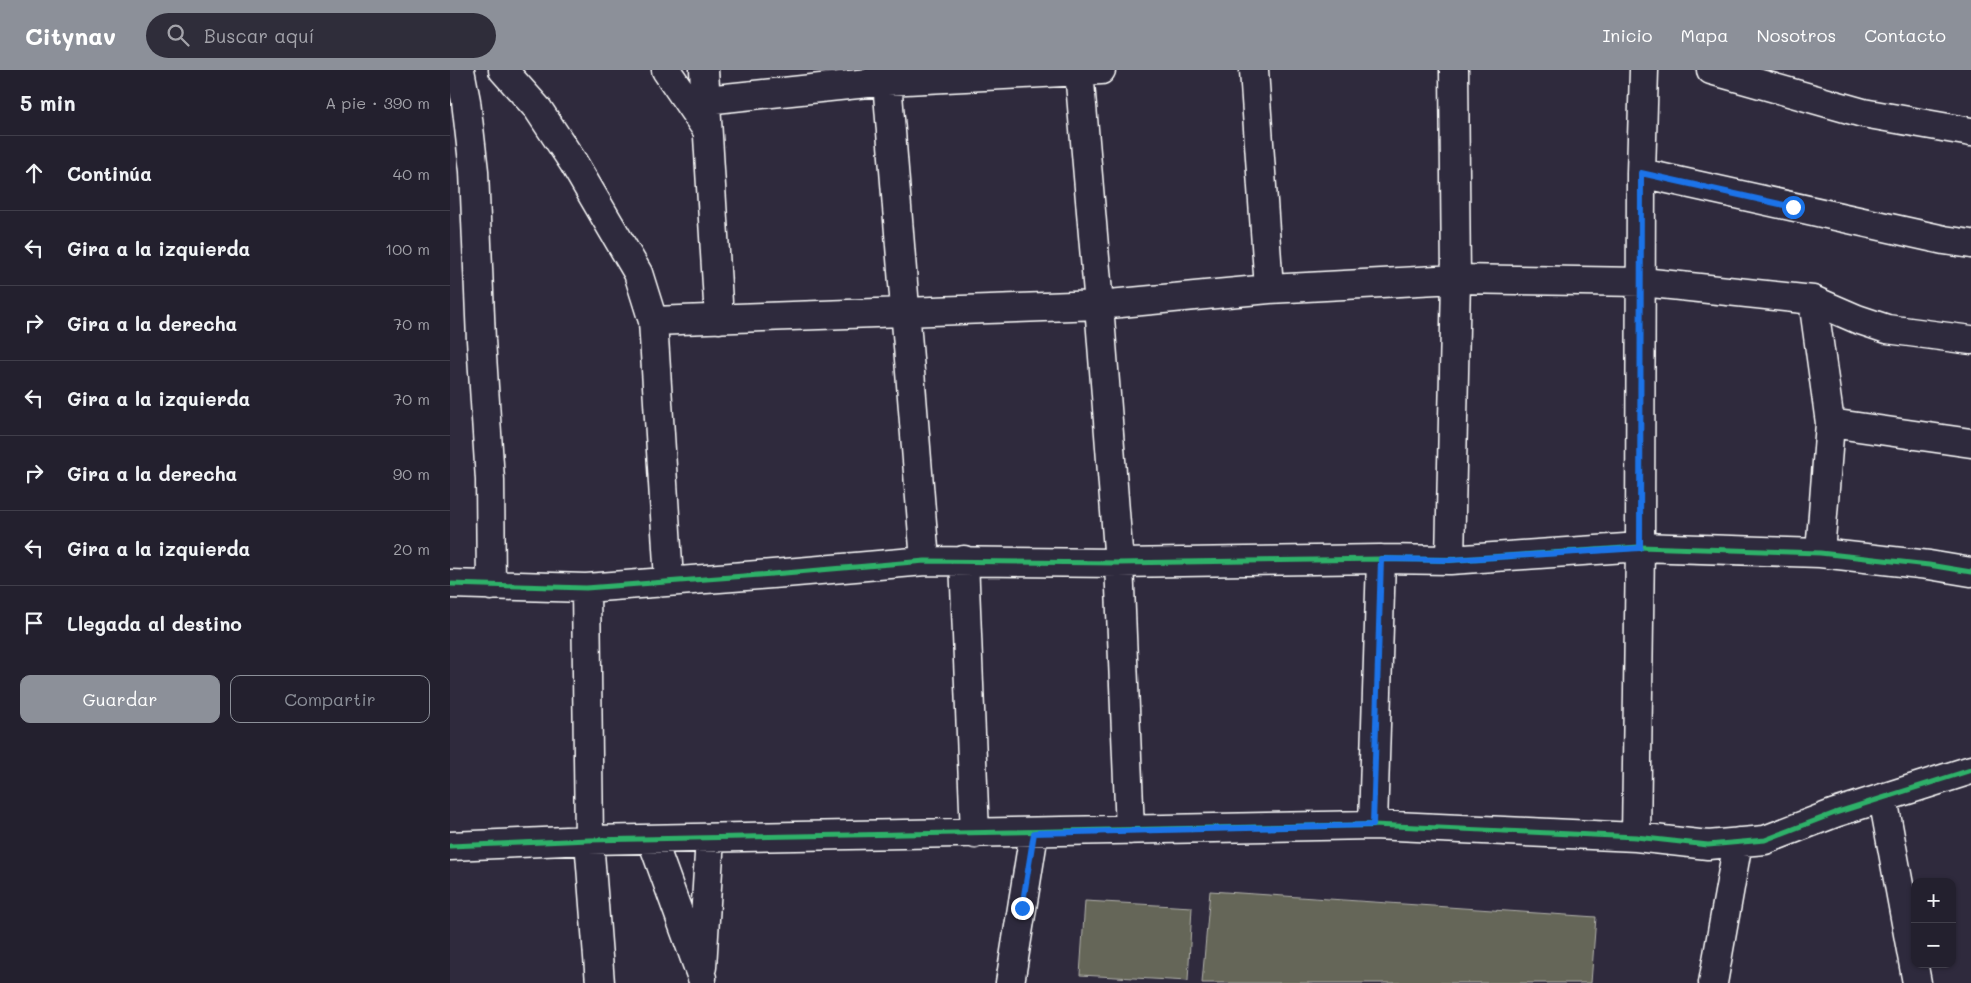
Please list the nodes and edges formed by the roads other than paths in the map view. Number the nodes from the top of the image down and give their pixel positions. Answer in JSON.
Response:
{"nodes":[{"id":1,"x":460,"y":70,"type":"edge"},
{"id":2,"x":502,"y":70,"type":"edge"},
{"id":3,"x":666,"y":70,"type":"edge"},
{"id":4,"x":704,"y":70,"type":"edge"},
{"id":5,"x":1090,"y":70,"type":"edge"},
{"id":6,"x":1254,"y":70,"type":"edge"},
{"id":7,"x":1454,"y":70,"type":"edge"},
{"id":8,"x":1644,"y":70,"type":"edge"},
{"id":9,"x":1711,"y":70,"type":"edge"},
{"id":10,"x":887,"y":81,"type":"junction"},
{"id":11,"x":706,"y":100,"type":"junction"},
{"id":12,"x":707,"y":130,"type":"junction"},
{"id":13,"x":1971,"y":132,"type":"edge"},
{"id":14,"x":1641,"y":173,"type":"junction"},
{"id":15,"x":1971,"y":244,"type":"edge"},
{"id":16,"x":1456,"y":279,"type":"junction"},
{"id":17,"x":1642,"y":282,"type":"junction"},
{"id":18,"x":1269,"y":289,"type":"junction"},
{"id":19,"x":1813,"y":300,"type":"junction"},
{"id":20,"x":1100,"y":305,"type":"junction"},
{"id":21,"x":904,"y":312,"type":"junction"},
{"id":22,"x":719,"y":319,"type":"junction"},
{"id":23,"x":653,"y":321,"type":"junction"},
{"id":24,"x":1971,"y":340,"type":"edge"},
{"id":25,"x":1830,"y":424,"type":"junction"},
{"id":26,"x":1971,"y":444,"type":"edge"},
{"id":27,"x":1640,"y":548,"type":"junction"},
{"id":28,"x":1820,"y":553,"type":"junction"},
{"id":29,"x":1381,"y":559,"type":"junction"},
{"id":30,"x":964,"y":560,"type":"junction"},
{"id":31,"x":1450,"y":560,"type":"junction"},
{"id":32,"x":925,"y":561,"type":"junction"},
{"id":33,"x":1119,"y":563,"type":"junction"},
{"id":34,"x":1971,"y":572,"type":"edge"},
{"id":35,"x":669,"y":580,"type":"junction"},
{"id":36,"x":450,"y":584,"type":"edge"},
{"id":37,"x":491,"y":586,"type":"junction"},
{"id":38,"x":586,"y":588,"type":"junction"},
{"id":39,"x":1971,"y":770,"type":"edge"},
{"id":40,"x":1883,"y":798,"type":"junction"},
{"id":41,"x":1373,"y":825,"type":"junction"},
{"id":42,"x":1130,"y":830,"type":"junction"},
{"id":43,"x":1034,"y":833,"type":"junction"},
{"id":44,"x":976,"y":834,"type":"junction"},
{"id":45,"x":1636,"y":837,"type":"junction"},
{"id":46,"x":710,"y":838,"type":"junction"},
{"id":47,"x":589,"y":840,"type":"junction"},
{"id":48,"x":652,"y":840,"type":"junction"},
{"id":49,"x":1738,"y":842,"type":"junction"},
{"id":50,"x":450,"y":846,"type":"edge"},
{"id":51,"x":702,"y":980,"type":"edge"},
{"id":52,"x":600,"y":983,"type":"edge"},
{"id":53,"x":1010,"y":983,"type":"edge"},
{"id":54,"x":1713,"y":983,"type":"edge"},
{"id":55,"x":1917,"y":983,"type":"edge"}],
"edges":[{"from":1,"to":37,"type":"street"},
{"from":2,"to":23,"type":"street"},
{"from":3,"to":12,"type":"street"},
{"from":4,"to":11,"type":"street"},
{"from":5,"to":10,"type":"street"},
{"from":5,"to":20,"type":"street"},
{"from":6,"to":18,"type":"street"},
{"from":7,"to":16,"type":"street"},
{"from":8,"to":14,"type":"street"},
{"from":9,"to":13,"type":"street"},
{"from":10,"to":11,"type":"street"},
{"from":10,"to":21,"type":"street"},
{"from":11,"to":12,"type":"street"},
{"from":12,"to":22,"type":"street"},
{"from":14,"to":15,"type":"street"},
{"from":14,"to":17,"type":"street"},
{"from":16,"to":17,"type":"street"},
{"from":16,"to":18,"type":"street"},
{"from":16,"to":31,"type":"street"},
{"from":17,"to":19,"type":"street"},
{"from":17,"to":27,"type":"street"},
{"from":18,"to":20,"type":"street"},
{"from":19,"to":24,"type":"street"},
{"from":19,"to":25,"type":"street"},
{"from":20,"to":21,"type":"street"},
{"from":20,"to":33,"type":"street"},
{"from":21,"to":22,"type":"street"},
{"from":21,"to":32,"type":"street"},
{"from":22,"to":23,"type":"street"},
{"from":23,"to":35,"type":"street"},
{"from":25,"to":26,"type":"street"},
{"from":25,"to":28,"type":"street"},
{"from":27,"to":28,"type":"street"},
{"from":27,"to":31,"type":"street"},
{"from":27,"to":45,"type":"street"},
{"from":28,"to":34,"type":"street"},
{"from":29,"to":31,"type":"street"},
{"from":29,"to":33,"type":"street"},
{"from":29,"to":41,"type":"street"},
{"from":30,"to":32,"type":"street"},
{"from":30,"to":33,"type":"street"},
{"from":30,"to":44,"type":"street"},
{"from":32,"to":35,"type":"street"},
{"from":33,"to":42,"type":"street"},
{"from":35,"to":38,"type":"street"},
{"from":36,"to":37,"type":"street"},
{"from":37,"to":38,"type":"street"},
{"from":38,"to":47,"type":"street"},
{"from":39,"to":40,"type":"street"},
{"from":40,"to":49,"type":"street"},
{"from":40,"to":55,"type":"street"},
{"from":41,"to":42,"type":"street"},
{"from":41,"to":45,"type":"street"},
{"from":42,"to":43,"type":"street"},
{"from":43,"to":44,"type":"street"},
{"from":43,"to":53,"type":"street"},
{"from":44,"to":46,"type":"street"},
{"from":45,"to":49,"type":"street"},
{"from":46,"to":48,"type":"street"},
{"from":46,"to":51,"type":"street"},
{"from":47,"to":48,"type":"street"},
{"from":47,"to":50,"type":"street"},
{"from":47,"to":52,"type":"street"},
{"from":48,"to":51,"type":"street"},
{"from":49,"to":54,"type":"street"}]}
